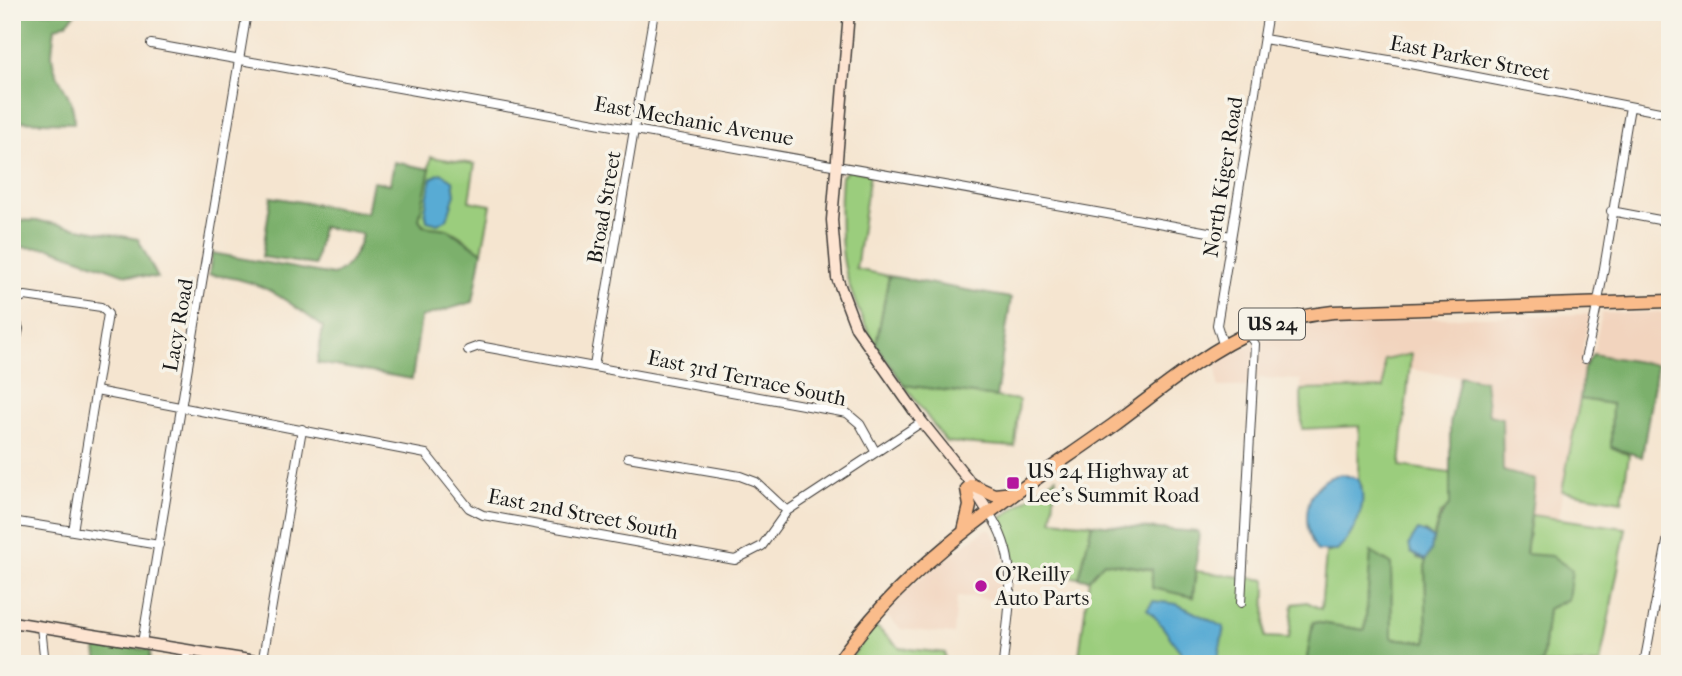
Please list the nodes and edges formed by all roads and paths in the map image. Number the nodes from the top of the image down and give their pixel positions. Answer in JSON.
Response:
{"nodes":[{"id":1,"x":247,"y":12,"type":"edge"},
{"id":2,"x":654,"y":12,"type":"edge"},
{"id":3,"x":849,"y":12,"type":"edge"},
{"id":4,"x":1268,"y":12,"type":"edge"},
{"id":5,"x":1264,"y":39,"type":"junction"},
{"id":6,"x":151,"y":44,"type":"dead end"},
{"id":7,"x":239,"y":59,"type":"junction"},
{"id":8,"x":1630,"y":107,"type":"junction"},
{"id":9,"x":1670,"y":114,"type":"edge"},
{"id":10,"x":635,"y":128,"type":"junction"},
{"id":11,"x":836,"y":164,"type":"junction"},
{"id":12,"x":1611,"y":211,"type":"junction"},
{"id":13,"x":1670,"y":222,"type":"edge"},
{"id":14,"x":1231,"y":236,"type":"junction"},
{"id":15,"x":12,"y":290,"type":"edge"},
{"id":16,"x":21,"y":298,"type":"junction"},
{"id":17,"x":1670,"y":301,"type":"edge"},
{"id":18,"x":1600,"y":303,"type":"junction"},
{"id":19,"x":13,"y":309,"type":"edge"},
{"id":20,"x":1248,"y":334,"type":"junction"},
{"id":21,"x":1223,"y":347,"type":"junction"},
{"id":22,"x":468,"y":350,"type":"dead end"},
{"id":23,"x":1585,"y":359,"type":"dead end"},
{"id":24,"x":12,"y":360,"type":"edge"},
{"id":25,"x":594,"y":366,"type":"junction"},
{"id":26,"x":96,"y":391,"type":"junction"},
{"id":27,"x":182,"y":406,"type":"junction"},
{"id":28,"x":922,"y":422,"type":"junction"},
{"id":29,"x":302,"y":429,"type":"junction"},
{"id":30,"x":875,"y":451,"type":"junction"},
{"id":31,"x":628,"y":457,"type":"dead end"},
{"id":32,"x":969,"y":487,"type":"junction"},
{"id":33,"x":1018,"y":492,"type":"junction"},
{"id":34,"x":787,"y":511,"type":"junction"},
{"id":35,"x":989,"y":513,"type":"junction"},
{"id":36,"x":12,"y":521,"type":"edge"},
{"id":37,"x":1670,"y":526,"type":"edge"},
{"id":38,"x":73,"y":531,"type":"junction"},
{"id":39,"x":964,"y":531,"type":"junction"},
{"id":40,"x":159,"y":545,"type":"junction"},
{"id":41,"x":1241,"y":603,"type":"dead end"},
{"id":42,"x":12,"y":622,"type":"edge"},
{"id":43,"x":41,"y":628,"type":"junction"},
{"id":44,"x":142,"y":643,"type":"junction"},
{"id":45,"x":188,"y":650,"type":"junction"},
{"id":46,"x":266,"y":663,"type":"edge"},
{"id":47,"x":46,"y":664,"type":"edge"},
{"id":48,"x":186,"y":664,"type":"edge"},
{"id":49,"x":837,"y":664,"type":"edge"},
{"id":50,"x":1003,"y":664,"type":"edge"},
{"id":51,"x":1644,"y":664,"type":"edge"}],
"edges":[{"from":1,"to":7,"type":"street","name":"Lacy Road"},
{"from":2,"to":10,"type":"street","name":"Broad Street"},
{"from":3,"to":11,"type":"main road"},
{"from":4,"to":5,"type":"street","name":"North Kiger Road"},
{"from":5,"to":8,"type":"street","name":"East Parker Street"},
{"from":5,"to":14,"type":"street","name":"North Kiger Road"},
{"from":6,"to":7,"type":"street","name":"East Mechanic Avenue"},
{"from":7,"to":10,"type":"street","name":"East Mechanic Avenue"},
{"from":7,"to":27,"type":"street","name":"Lacy Road"},
{"from":8,"to":9,"type":"street","name":"East Parker Street"},
{"from":8,"to":12,"type":"street"},
{"from":10,"to":11,"type":"street","name":"East Mechanic Avenue"},
{"from":10,"to":25,"type":"street","name":"Broad Street"},
{"from":11,"to":14,"type":"street","name":"East Mechanic Avenue"},
{"from":11,"to":28,"type":"main road"},
{"from":12,"to":13,"type":"street"},
{"from":12,"to":18,"type":"street"},
{"from":14,"to":21,"type":"street","name":"North Kiger Road"},
{"from":15,"to":16,"type":"street"},
{"from":16,"to":19,"type":"street"},
{"from":16,"to":26,"type":"street"},
{"from":17,"to":18,"type":"main road","number":"US 24"},
{"from":18,"to":20,"type":"main road","number":"US 24"},
{"from":18,"to":23,"type":"street"},
{"from":19,"to":24,"type":"street"},
{"from":20,"to":21,"type":"main road","number":"US 24"},
{"from":20,"to":41,"type":"street"},
{"from":21,"to":33,"type":"main road","number":"US 24"},
{"from":22,"to":25,"type":"street","name":"East 3rd Terrace South"},
{"from":25,"to":30,"type":"street","name":"East 3rd Terrace South"},
{"from":26,"to":27,"type":"street","name":"East 2nd Street South"},
{"from":26,"to":38,"type":"street"},
{"from":27,"to":29,"type":"street","name":"East 2nd Street South"},
{"from":27,"to":40,"type":"street","name":"Lacy Road"},
{"from":28,"to":30,"type":"street","name":"East 2nd Street South"},
{"from":28,"to":32,"type":"main road"},
{"from":29,"to":34,"type":"street","name":"East 2nd Street South"},
{"from":29,"to":46,"type":"street"},
{"from":30,"to":34,"type":"street","name":"East 2nd Street South"},
{"from":31,"to":34,"type":"street"},
{"from":32,"to":33,"type":"main road"},
{"from":32,"to":35,"type":"main road"},
{"from":32,"to":39,"type":"main road"},
{"from":33,"to":35,"type":"main road","number":"US 24"},
{"from":35,"to":39,"type":"main road","number":"US 24"},
{"from":35,"to":50,"type":"street"},
{"from":36,"to":38,"type":"street"},
{"from":37,"to":51,"type":"street"},
{"from":38,"to":40,"type":"street"},
{"from":39,"to":49,"type":"main road","number":"US 24"},
{"from":40,"to":44,"type":"street","name":"Lacy Road"},
{"from":42,"to":43,"type":"main road"},
{"from":43,"to":44,"type":"main road"},
{"from":43,"to":47,"type":"street"},
{"from":44,"to":45,"type":"main road"},
{"from":45,"to":46,"type":"main road"},
{"from":45,"to":48,"type":"street"}]}
